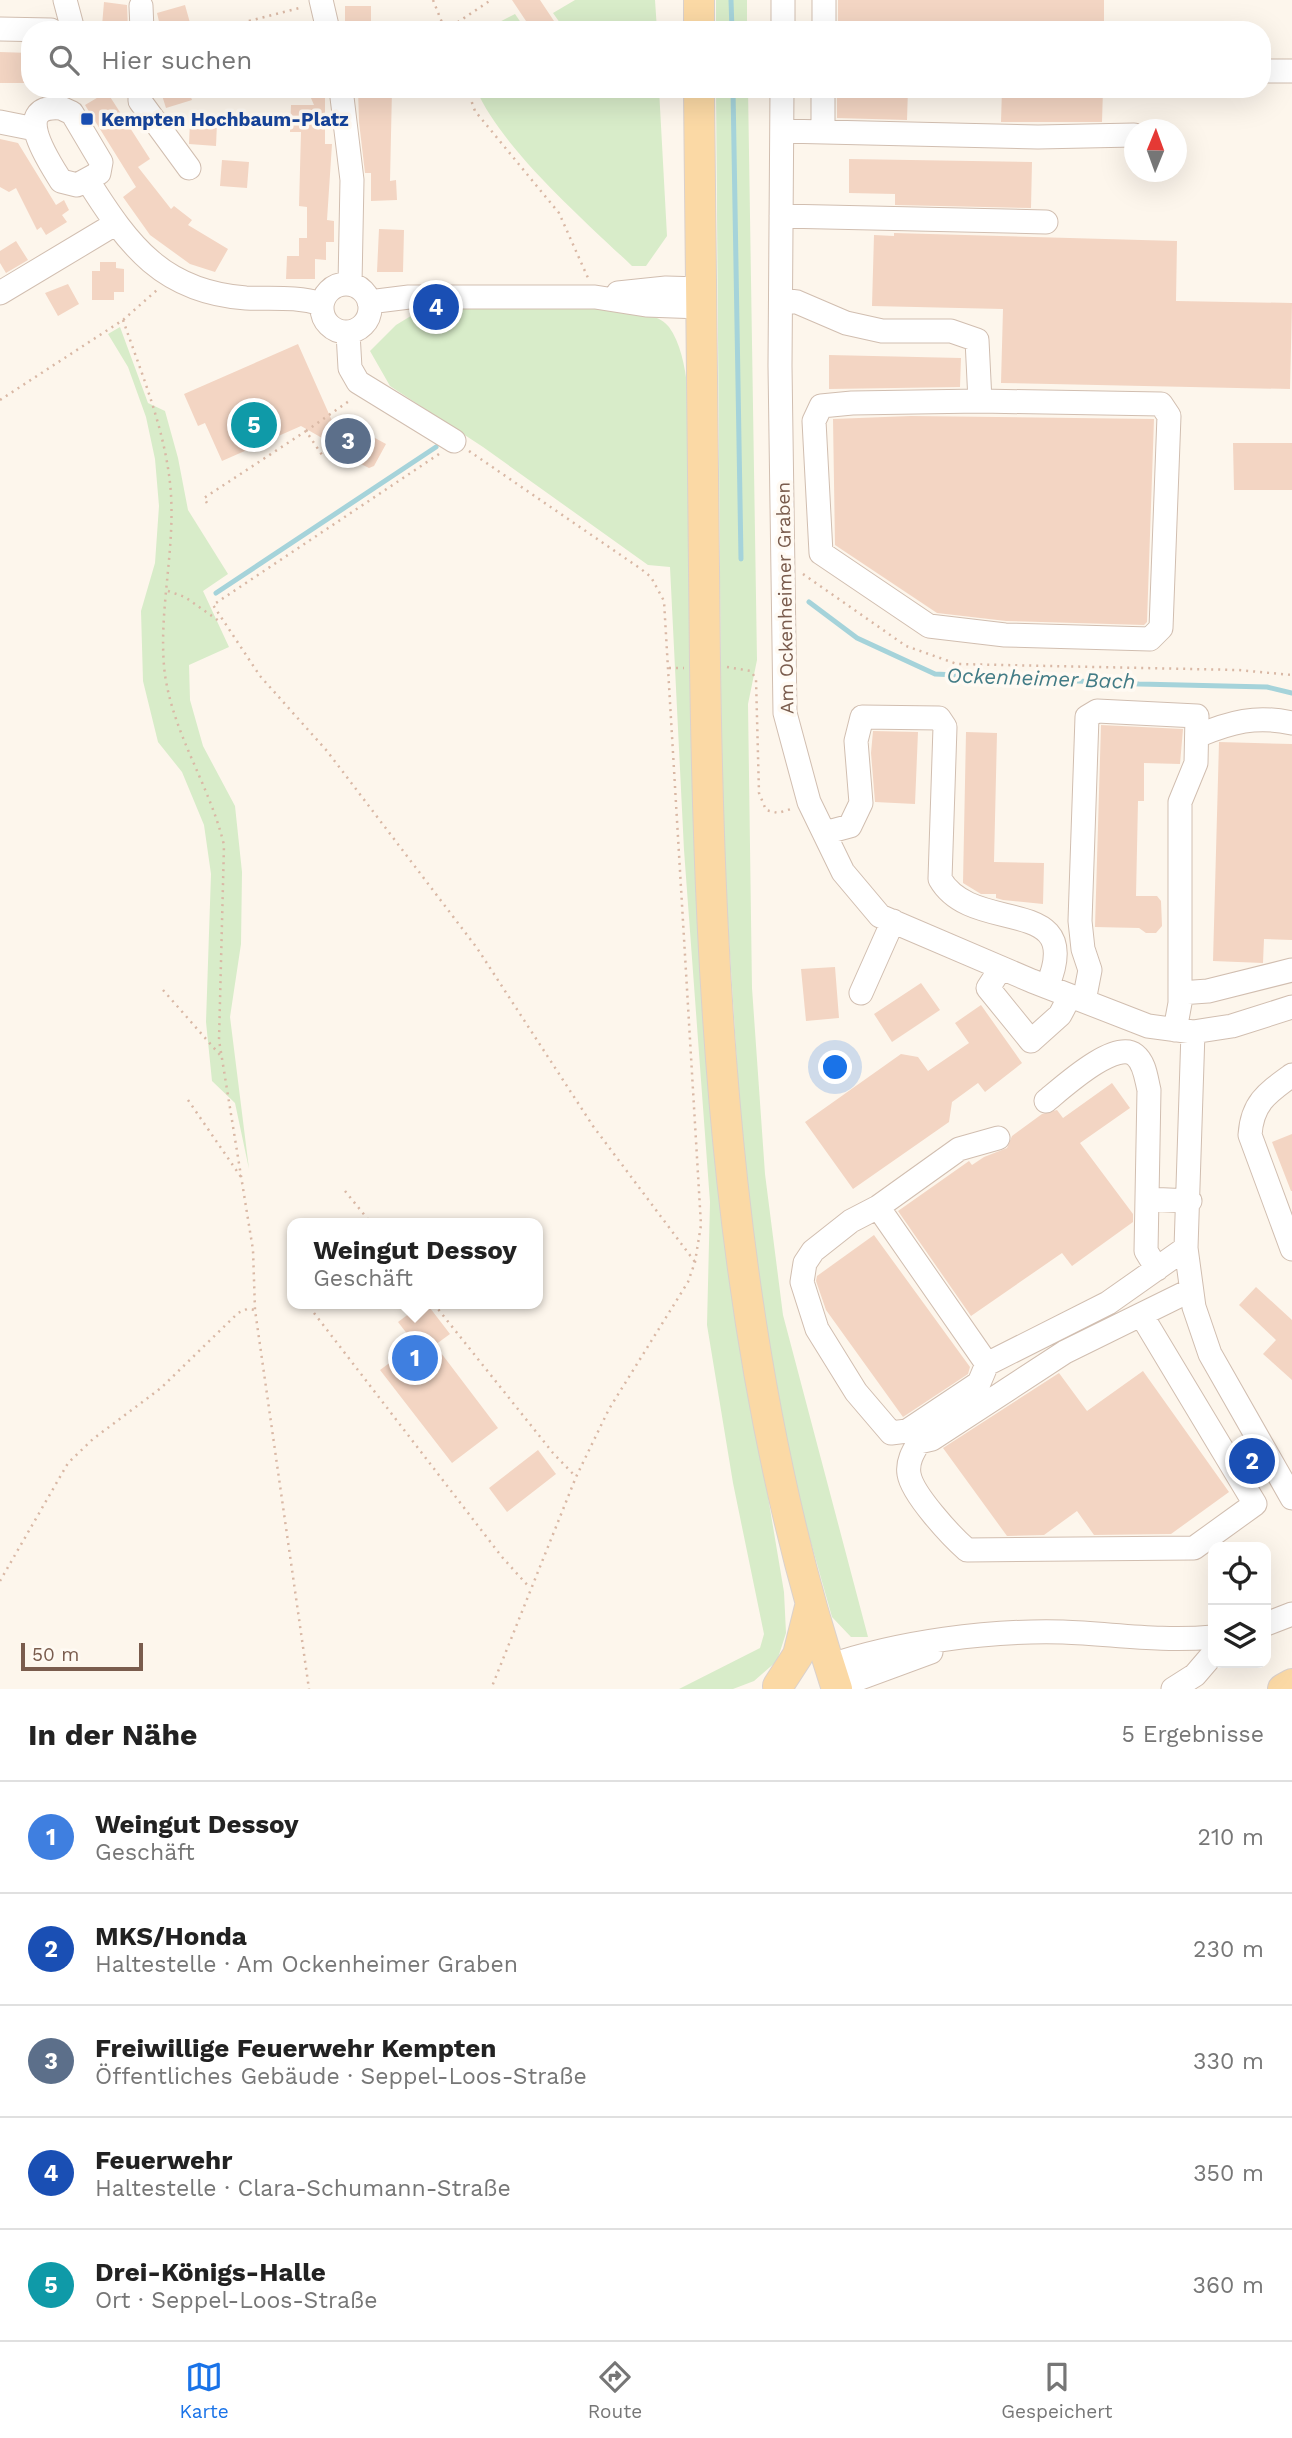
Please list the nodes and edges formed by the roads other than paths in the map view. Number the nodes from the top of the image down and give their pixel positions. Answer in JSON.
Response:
{"nodes":[{"id":1,"x":65,"y":0,"type":"edge"},
{"id":2,"x":699,"y":0,"type":"edge"},
{"id":3,"x":783,"y":0,"type":"edge"},
{"id":4,"x":824,"y":0,"type":"edge"},
{"id":5,"x":322,"y":1,"type":"edge"},
{"id":6,"x":141,"y":6,"type":"dead end"},
{"id":7,"x":71,"y":21,"type":"edge"},
{"id":8,"x":142,"y":21,"type":"edge"},
{"id":9,"x":326,"y":21,"type":"edge"},
{"id":10,"x":699,"y":21,"type":"edge"},
{"id":11,"x":783,"y":21,"type":"edge"},
{"id":12,"x":824,"y":21,"type":"edge"},
{"id":13,"x":0,"y":29,"type":"edge"},
{"id":14,"x":21,"y":29,"type":"edge"},
{"id":15,"x":1271,"y":71,"type":"edge"},
{"id":16,"x":1292,"y":71,"type":"edge"},
{"id":17,"x":140,"y":98,"type":"edge"},
{"id":18,"x":342,"y":98,"type":"edge"},
{"id":19,"x":699,"y":98,"type":"edge"},
{"id":20,"x":782,"y":98,"type":"edge"},
{"id":21,"x":823,"y":98,"type":"edge"},
{"id":22,"x":64,"y":99,"type":"edge"},
{"id":23,"x":0,"y":122,"type":"edge"},
{"id":24,"x":35,"y":128,"type":"junction"},
{"id":25,"x":782,"y":131,"type":"junction"},
{"id":26,"x":823,"y":132,"type":"junction"},
{"id":27,"x":1124,"y":135,"type":"edge"},
{"id":28,"x":189,"y":168,"type":"dead end"},
{"id":29,"x":88,"y":181,"type":"junction"},
{"id":30,"x":781,"y":216,"type":"junction"},
{"id":31,"x":1046,"y":222,"type":"dead end"},
{"id":32,"x":115,"y":224,"type":"junction"},
{"id":33,"x":350,"y":284,"type":"junction"},
{"id":34,"x":0,"y":293,"type":"edge"},
{"id":35,"x":701,"y":298,"type":"junction"},
{"id":36,"x":780,"y":300,"type":"junction"},
{"id":37,"x":369,"y":302,"type":"junction"},
{"id":38,"x":321,"y":304,"type":"junction"},
{"id":39,"x":348,"y":333,"type":"junction"},
{"id":40,"x":980,"y":401,"type":"junction"},
{"id":41,"x":455,"y":442,"type":"road end"},
{"id":42,"x":818,"y":491,"type":"junction"},
{"id":43,"x":782,"y":492,"type":"junction"},
{"id":44,"x":1292,"y":723,"type":"edge"},
{"id":45,"x":1197,"y":736,"type":"junction"},
{"id":46,"x":824,"y":833,"type":"junction"},
{"id":47,"x":893,"y":921,"type":"junction"},
{"id":48,"x":1001,"y":968,"type":"junction"},
{"id":49,"x":1292,"y":970,"type":"edge"},
{"id":50,"x":1047,"y":987,"type":"junction"},
{"id":51,"x":861,"y":993,"type":"dead end"},
{"id":52,"x":1180,"y":993,"type":"junction"},
{"id":53,"x":1077,"y":999,"type":"junction"},
{"id":54,"x":1292,"y":1007,"type":"edge"},
{"id":55,"x":1133,"y":1020,"type":"junction"},
{"id":56,"x":1184,"y":1031,"type":"junction"},
{"id":57,"x":1128,"y":1051,"type":"junction"},
{"id":58,"x":1292,"y":1075,"type":"edge"},
{"id":59,"x":1046,"y":1101,"type":"dead end"},
{"id":60,"x":998,"y":1138,"type":"dead end"},
{"id":61,"x":1147,"y":1199,"type":"junction"},
{"id":62,"x":1190,"y":1201,"type":"junction"},
{"id":63,"x":878,"y":1207,"type":"junction"},
{"id":64,"x":1186,"y":1248,"type":"junction"},
{"id":65,"x":1292,"y":1249,"type":"edge"},
{"id":66,"x":1157,"y":1269,"type":"junction"},
{"id":67,"x":1191,"y":1290,"type":"junction"},
{"id":68,"x":1142,"y":1316,"type":"junction"},
{"id":69,"x":987,"y":1364,"type":"junction"},
{"id":70,"x":1292,"y":1498,"type":"edge"},
{"id":71,"x":811,"y":1600,"type":"junction"},
{"id":72,"x":1292,"y":1614,"type":"edge"},
{"id":73,"x":1271,"y":1622,"type":"edge"},
{"id":74,"x":1208,"y":1637,"type":"edge"},
{"id":75,"x":966,"y":1639,"type":"junction"},
{"id":76,"x":1208,"y":1660,"type":"edge"},
{"id":77,"x":892,"y":1667,"type":"junction"},
{"id":78,"x":833,"y":1683,"type":"edge"},
{"id":79,"x":1292,"y":1684,"type":"edge"},
{"id":80,"x":776,"y":1688,"type":"edge"},
{"id":81,"x":874,"y":1689,"type":"edge"},
{"id":82,"x":1173,"y":1689,"type":"edge"},
{"id":83,"x":1283,"y":1689,"type":"edge"}],
"edges":[{"from":1,"to":7,"type":"street"},
{"from":2,"to":10,"type":"main road"},
{"from":3,"to":11,"type":"street"},
{"from":4,"to":12,"type":"street"},
{"from":5,"to":9,"type":"street"},
{"from":6,"to":8,"type":"street"},
{"from":13,"to":14,"type":"street"},
{"from":15,"to":16,"type":"street"},
{"from":17,"to":28,"type":"street"},
{"from":18,"to":33,"type":"street"},
{"from":19,"to":35,"type":"main road"},
{"from":20,"to":25,"type":"street","name":"Am Ockenheimer Graben"},
{"from":21,"to":26,"type":"street"},
{"from":22,"to":24,"type":"street"},
{"from":22,"to":29,"type":"street"},
{"from":23,"to":24,"type":"street"},
{"from":24,"to":29,"type":"street"},
{"from":25,"to":26,"type":"street"},
{"from":25,"to":30,"type":"street","name":"Am Ockenheimer Graben"},
{"from":26,"to":27,"type":"street"},
{"from":29,"to":32,"type":"street"},
{"from":30,"to":31,"type":"street"},
{"from":30,"to":36,"type":"street","name":"Am Ockenheimer Graben"},
{"from":32,"to":34,"type":"street"},
{"from":32,"to":38,"type":"street"},
{"from":33,"to":37,"type":"street"},
{"from":33,"to":38,"type":"street"},
{"from":35,"to":37,"type":"street"},
{"from":35,"to":71,"type":"main road"},
{"from":36,"to":40,"type":"street"},
{"from":36,"to":43,"type":"street","name":"Am Ockenheimer Graben"},
{"from":37,"to":39,"type":"street"},
{"from":38,"to":39,"type":"street"},
{"from":39,"to":41,"type":"street"},
{"from":40,"to":42,"type":"street"},
{"from":40,"to":42,"type":"street"},
{"from":42,"to":43,"type":"street"},
{"from":43,"to":46,"type":"street","name":"Am Ockenheimer Graben"},
{"from":44,"to":45,"type":"street"},
{"from":45,"to":52,"type":"street"},
{"from":45,"to":53,"type":"street"},
{"from":46,"to":47,"type":"street","name":"Am Ockenheimer Graben"},
{"from":46,"to":50,"type":"street"},
{"from":47,"to":48,"type":"street","name":"Am Ockenheimer Graben"},
{"from":47,"to":51,"type":"street"},
{"from":48,"to":50,"type":"street","name":"Am Ockenheimer Graben"},
{"from":48,"to":53,"type":"street"},
{"from":49,"to":52,"type":"street"},
{"from":50,"to":53,"type":"street","name":"Am Ockenheimer Graben"},
{"from":52,"to":56,"type":"street"},
{"from":53,"to":55,"type":"street","name":"Am Ockenheimer Graben"},
{"from":54,"to":56,"type":"street","name":"Am Ockenheimer Graben"},
{"from":55,"to":56,"type":"street","name":"Am Ockenheimer Graben"},
{"from":55,"to":57,"type":"street"},
{"from":56,"to":62,"type":"street"},
{"from":57,"to":59,"type":"street"},
{"from":57,"to":61,"type":"street"},
{"from":58,"to":65,"type":"street"},
{"from":60,"to":63,"type":"street"},
{"from":61,"to":62,"type":"street"},
{"from":61,"to":66,"type":"street"},
{"from":62,"to":64,"type":"street"},
{"from":63,"to":69,"type":"street"},
{"from":63,"to":69,"type":"street"},
{"from":64,"to":66,"type":"street"},
{"from":64,"to":67,"type":"street"},
{"from":66,"to":69,"type":"street"},
{"from":67,"to":68,"type":"street"},
{"from":67,"to":70,"type":"street"},
{"from":68,"to":68,"type":"street"},
{"from":71,"to":78,"type":"main road"},
{"from":71,"to":80,"type":"main road"},
{"from":72,"to":73,"type":"street"},
{"from":74,"to":75,"type":"street"},
{"from":75,"to":77,"type":"street"},
{"from":75,"to":78,"type":"street"},
{"from":76,"to":82,"type":"street"},
{"from":77,"to":78,"type":"street"},
{"from":77,"to":81,"type":"street"},
{"from":78,"to":80,"type":"main road"},
{"from":79,"to":83,"type":"main road"}]}
